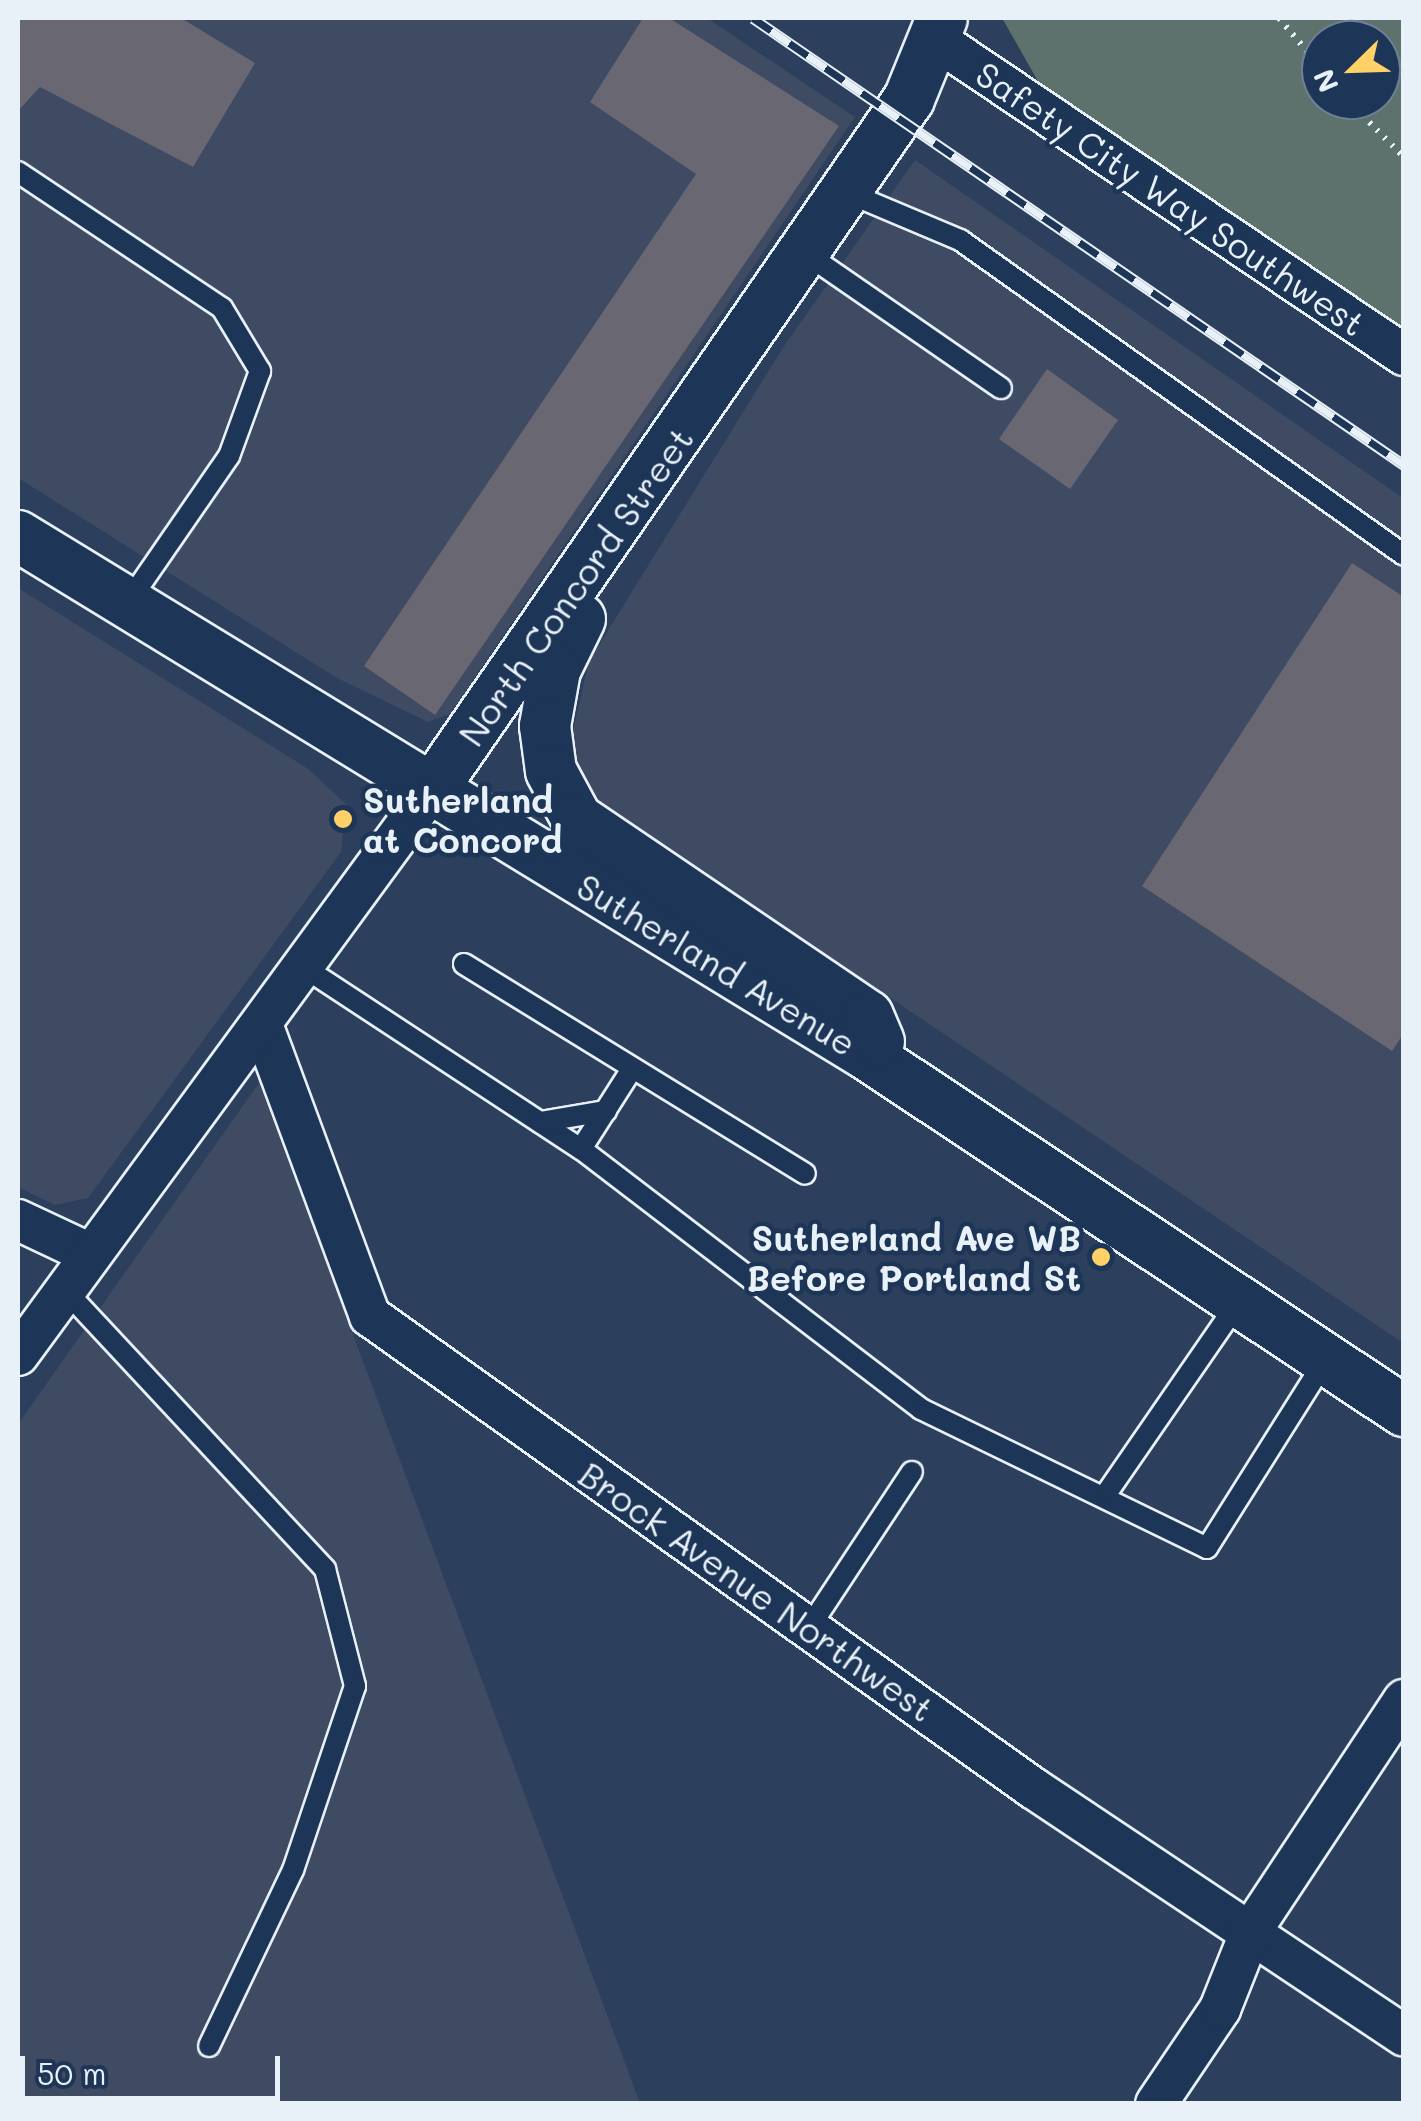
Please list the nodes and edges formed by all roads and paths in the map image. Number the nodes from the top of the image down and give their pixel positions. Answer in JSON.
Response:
{"nodes":[{"id":1,"x":1279,"y":18,"type":"edge"},
{"id":2,"x":940,"y":30,"type":"edge"},
{"id":3,"x":1301,"y":44,"type":"edge"},
{"id":4,"x":1368,"y":120,"type":"edge"},
{"id":5,"x":1404,"y":157,"type":"edge"},
{"id":6,"x":18,"y":172,"type":"edge"},
{"id":7,"x":846,"y":192,"type":"junction"},
{"id":8,"x":805,"y":253,"type":"junction"},
{"id":9,"x":1404,"y":354,"type":"edge"},
{"id":10,"x":1001,"y":388,"type":"dead end"},
{"id":11,"x":18,"y":536,"type":"edge"},
{"id":12,"x":1404,"y":554,"type":"edge"},
{"id":13,"x":585,"y":574,"type":"junction"},
{"id":14,"x":126,"y":606,"type":"junction"},
{"id":15,"x":431,"y":790,"type":"junction"},
{"id":16,"x":464,"y":964,"type":"dead end"},
{"id":17,"x":306,"y":968,"type":"junction"},
{"id":18,"x":263,"y":1027,"type":"junction"},
{"id":19,"x":632,"y":1069,"type":"junction"},
{"id":20,"x":890,"y":1070,"type":"junction"},
{"id":21,"x":606,"y":1111,"type":"junction"},
{"id":22,"x":539,"y":1122,"type":"junction"},
{"id":23,"x":581,"y":1149,"type":"junction"},
{"id":24,"x":806,"y":1174,"type":"dead end"},
{"id":25,"x":18,"y":1220,"type":"edge"},
{"id":26,"x":86,"y":1252,"type":"junction"},
{"id":27,"x":62,"y":1287,"type":"junction"},
{"id":28,"x":1239,"y":1302,"type":"junction"},
{"id":29,"x":18,"y":1355,"type":"edge"},
{"id":30,"x":1326,"y":1359,"type":"junction"},
{"id":31,"x":1404,"y":1411,"type":"edge"},
{"id":32,"x":912,"y":1472,"type":"dead end"},
{"id":33,"x":1106,"y":1494,"type":"junction"},
{"id":34,"x":809,"y":1628,"type":"junction"},
{"id":35,"x":1404,"y":1700,"type":"edge"},
{"id":36,"x":1251,"y":1931,"type":"junction"},
{"id":37,"x":1404,"y":2034,"type":"edge"},
{"id":38,"x":208,"y":2046,"type":"dead end"},
{"id":39,"x":1156,"y":2104,"type":"edge"}],
"edges":[{"from":1,"to":3,"type":"path"},
{"from":2,"to":7,"type":"street","name":"North Concord Street"},
{"from":2,"to":9,"type":"street","name":"Safety City Way Southwest"},
{"from":4,"to":5,"type":"path"},
{"from":6,"to":14,"type":"lane"},
{"from":7,"to":8,"type":"street","name":"North Concord Street"},
{"from":7,"to":12,"type":"lane"},
{"from":8,"to":10,"type":"lane"},
{"from":8,"to":13,"type":"street","name":"North Concord Street"},
{"from":11,"to":14,"type":"street","name":"Sutherland Avenue"},
{"from":13,"to":15,"type":"street","name":"North Concord Street"},
{"from":13,"to":20,"type":"street"},
{"from":14,"to":15,"type":"street","name":"Sutherland Avenue"},
{"from":15,"to":17,"type":"street","name":"North Concord Street"},
{"from":15,"to":20,"type":"street","name":"Sutherland Avenue"},
{"from":16,"to":19,"type":"lane"},
{"from":17,"to":18,"type":"street","name":"North Concord Street"},
{"from":17,"to":22,"type":"lane"},
{"from":18,"to":26,"type":"street","name":"North Concord Street"},
{"from":18,"to":34,"type":"street","name":"Brock Avenue Northwest"},
{"from":19,"to":21,"type":"lane"},
{"from":19,"to":24,"type":"lane"},
{"from":20,"to":28,"type":"street","name":"Sutherland Avenue"},
{"from":21,"to":22,"type":"lane"},
{"from":21,"to":23,"type":"lane"},
{"from":22,"to":23,"type":"lane"},
{"from":23,"to":33,"type":"lane"},
{"from":25,"to":26,"type":"street"},
{"from":26,"to":27,"type":"street","name":"North Concord Street"},
{"from":27,"to":29,"type":"street","name":"North Concord Street"},
{"from":27,"to":38,"type":"lane"},
{"from":28,"to":30,"type":"street","name":"Sutherland Avenue"},
{"from":28,"to":33,"type":"lane"},
{"from":30,"to":31,"type":"street","name":"Sutherland Avenue"},
{"from":30,"to":33,"type":"lane"},
{"from":32,"to":34,"type":"lane"},
{"from":34,"to":36,"type":"street","name":"Brock Avenue Northwest"},
{"from":35,"to":36,"type":"street"},
{"from":36,"to":37,"type":"street","name":"Brock Avenue Northwest"},
{"from":36,"to":39,"type":"street"}]}
